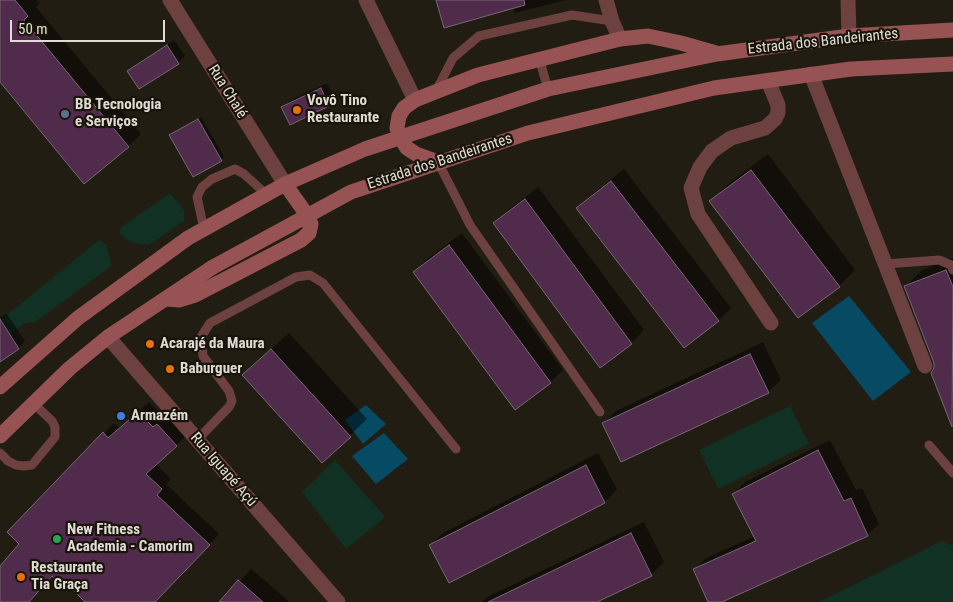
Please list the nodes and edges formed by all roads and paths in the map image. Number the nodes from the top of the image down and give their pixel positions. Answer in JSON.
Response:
{"nodes":[{"id":1,"x":170,"y":0,"type":"edge"},
{"id":2,"x":366,"y":0,"type":"edge"},
{"id":3,"x":606,"y":0,"type":"edge"},
{"id":4,"x":848,"y":0,"type":"edge"},
{"id":5,"x":612,"y":21,"type":"junction"},
{"id":6,"x":953,"y":30,"type":"edge"},
{"id":7,"x":849,"y":36,"type":"junction"},
{"id":8,"x":620,"y":38,"type":"junction"},
{"id":9,"x":717,"y":54,"type":"junction"},
{"id":10,"x":539,"y":58,"type":"junction"},
{"id":11,"x":953,"y":64,"type":"edge"},
{"id":12,"x":811,"y":74,"type":"junction"},
{"id":13,"x":768,"y":81,"type":"junction"},
{"id":14,"x":548,"y":89,"type":"junction"},
{"id":15,"x":436,"y":91,"type":"junction"},
{"id":16,"x":415,"y":100,"type":"junction"},
{"id":17,"x":400,"y":137,"type":"junction"},
{"id":18,"x":438,"y":162,"type":"junction"},
{"id":19,"x":285,"y":184,"type":"junction"},
{"id":20,"x":266,"y":194,"type":"junction"},
{"id":21,"x":307,"y":215,"type":"junction"},
{"id":22,"x":204,"y":229,"type":"junction"},
{"id":23,"x":886,"y":264,"type":"junction"},
{"id":24,"x":953,"y":270,"type":"edge"},
{"id":25,"x":771,"y":324,"type":"dead end"},
{"id":26,"x":108,"y":337,"type":"junction"},
{"id":27,"x":924,"y":366,"type":"dead end"},
{"id":28,"x":0,"y":387,"type":"edge"},
{"id":29,"x":33,"y":403,"type":"junction"},
{"id":30,"x":600,"y":412,"type":"dead end"},
{"id":31,"x":0,"y":436,"type":"edge"},
{"id":32,"x":197,"y":440,"type":"junction"},
{"id":33,"x":929,"y":444,"type":"dead end"},
{"id":34,"x":456,"y":449,"type":"dead end"},
{"id":35,"x":0,"y":453,"type":"edge"},
{"id":36,"x":953,"y":473,"type":"edge"},
{"id":37,"x":338,"y":602,"type":"edge"}],
"edges":[{"from":1,"to":19,"type":"street","name":"Rua Chalé"},
{"from":2,"to":16,"type":"street"},
{"from":3,"to":5,"type":"street"},
{"from":4,"to":7,"type":"street"},
{"from":5,"to":8,"type":"street"},
{"from":5,"to":15,"type":"lane"},
{"from":6,"to":7,"type":"main road","name":"Estrada dos Bandeirantes"},
{"from":7,"to":9,"type":"main road","name":"Estrada dos Bandeirantes"},
{"from":8,"to":9,"type":"main road"},
{"from":8,"to":10,"type":"main road"},
{"from":9,"to":14,"type":"main road","name":"Estrada dos Bandeirantes"},
{"from":10,"to":14,"type":"lane"},
{"from":10,"to":15,"type":"main road"},
{"from":11,"to":12,"type":"main road","name":"Estrada dos Bandeirantes"},
{"from":12,"to":13,"type":"main road","name":"Estrada dos Bandeirantes"},
{"from":12,"to":23,"type":"street"},
{"from":13,"to":18,"type":"main road","name":"Estrada dos Bandeirantes"},
{"from":13,"to":25,"type":"street"},
{"from":14,"to":17,"type":"main road","name":"Estrada dos Bandeirantes"},
{"from":15,"to":16,"type":"main road"},
{"from":16,"to":17,"type":"main road"},
{"from":17,"to":18,"type":"main road"},
{"from":17,"to":19,"type":"main road","name":"Estrada dos Bandeirantes"},
{"from":18,"to":21,"type":"main road","name":"Estrada dos Bandeirantes"},
{"from":18,"to":30,"type":"lane"},
{"from":19,"to":20,"type":"main road","name":"Estrada dos Bandeirantes"},
{"from":19,"to":21,"type":"main road"},
{"from":20,"to":22,"type":"main road","name":"Estrada dos Bandeirantes"},
{"from":20,"to":22,"type":"lane"},
{"from":21,"to":26,"type":"main road","name":"Estrada dos Bandeirantes"},
{"from":22,"to":28,"type":"main road","name":"Estrada dos Bandeirantes"},
{"from":23,"to":24,"type":"lane"},
{"from":23,"to":27,"type":"street"},
{"from":26,"to":29,"type":"main road","name":"Estrada dos Bandeirantes"},
{"from":26,"to":32,"type":"street","name":"Rua Iguapé Açú"},
{"from":29,"to":31,"type":"main road","name":"Estrada dos Bandeirantes"},
{"from":29,"to":35,"type":"lane"},
{"from":32,"to":34,"type":"lane"},
{"from":32,"to":37,"type":"street","name":"Rua Iguapé Açú"},
{"from":33,"to":36,"type":"lane"}]}
